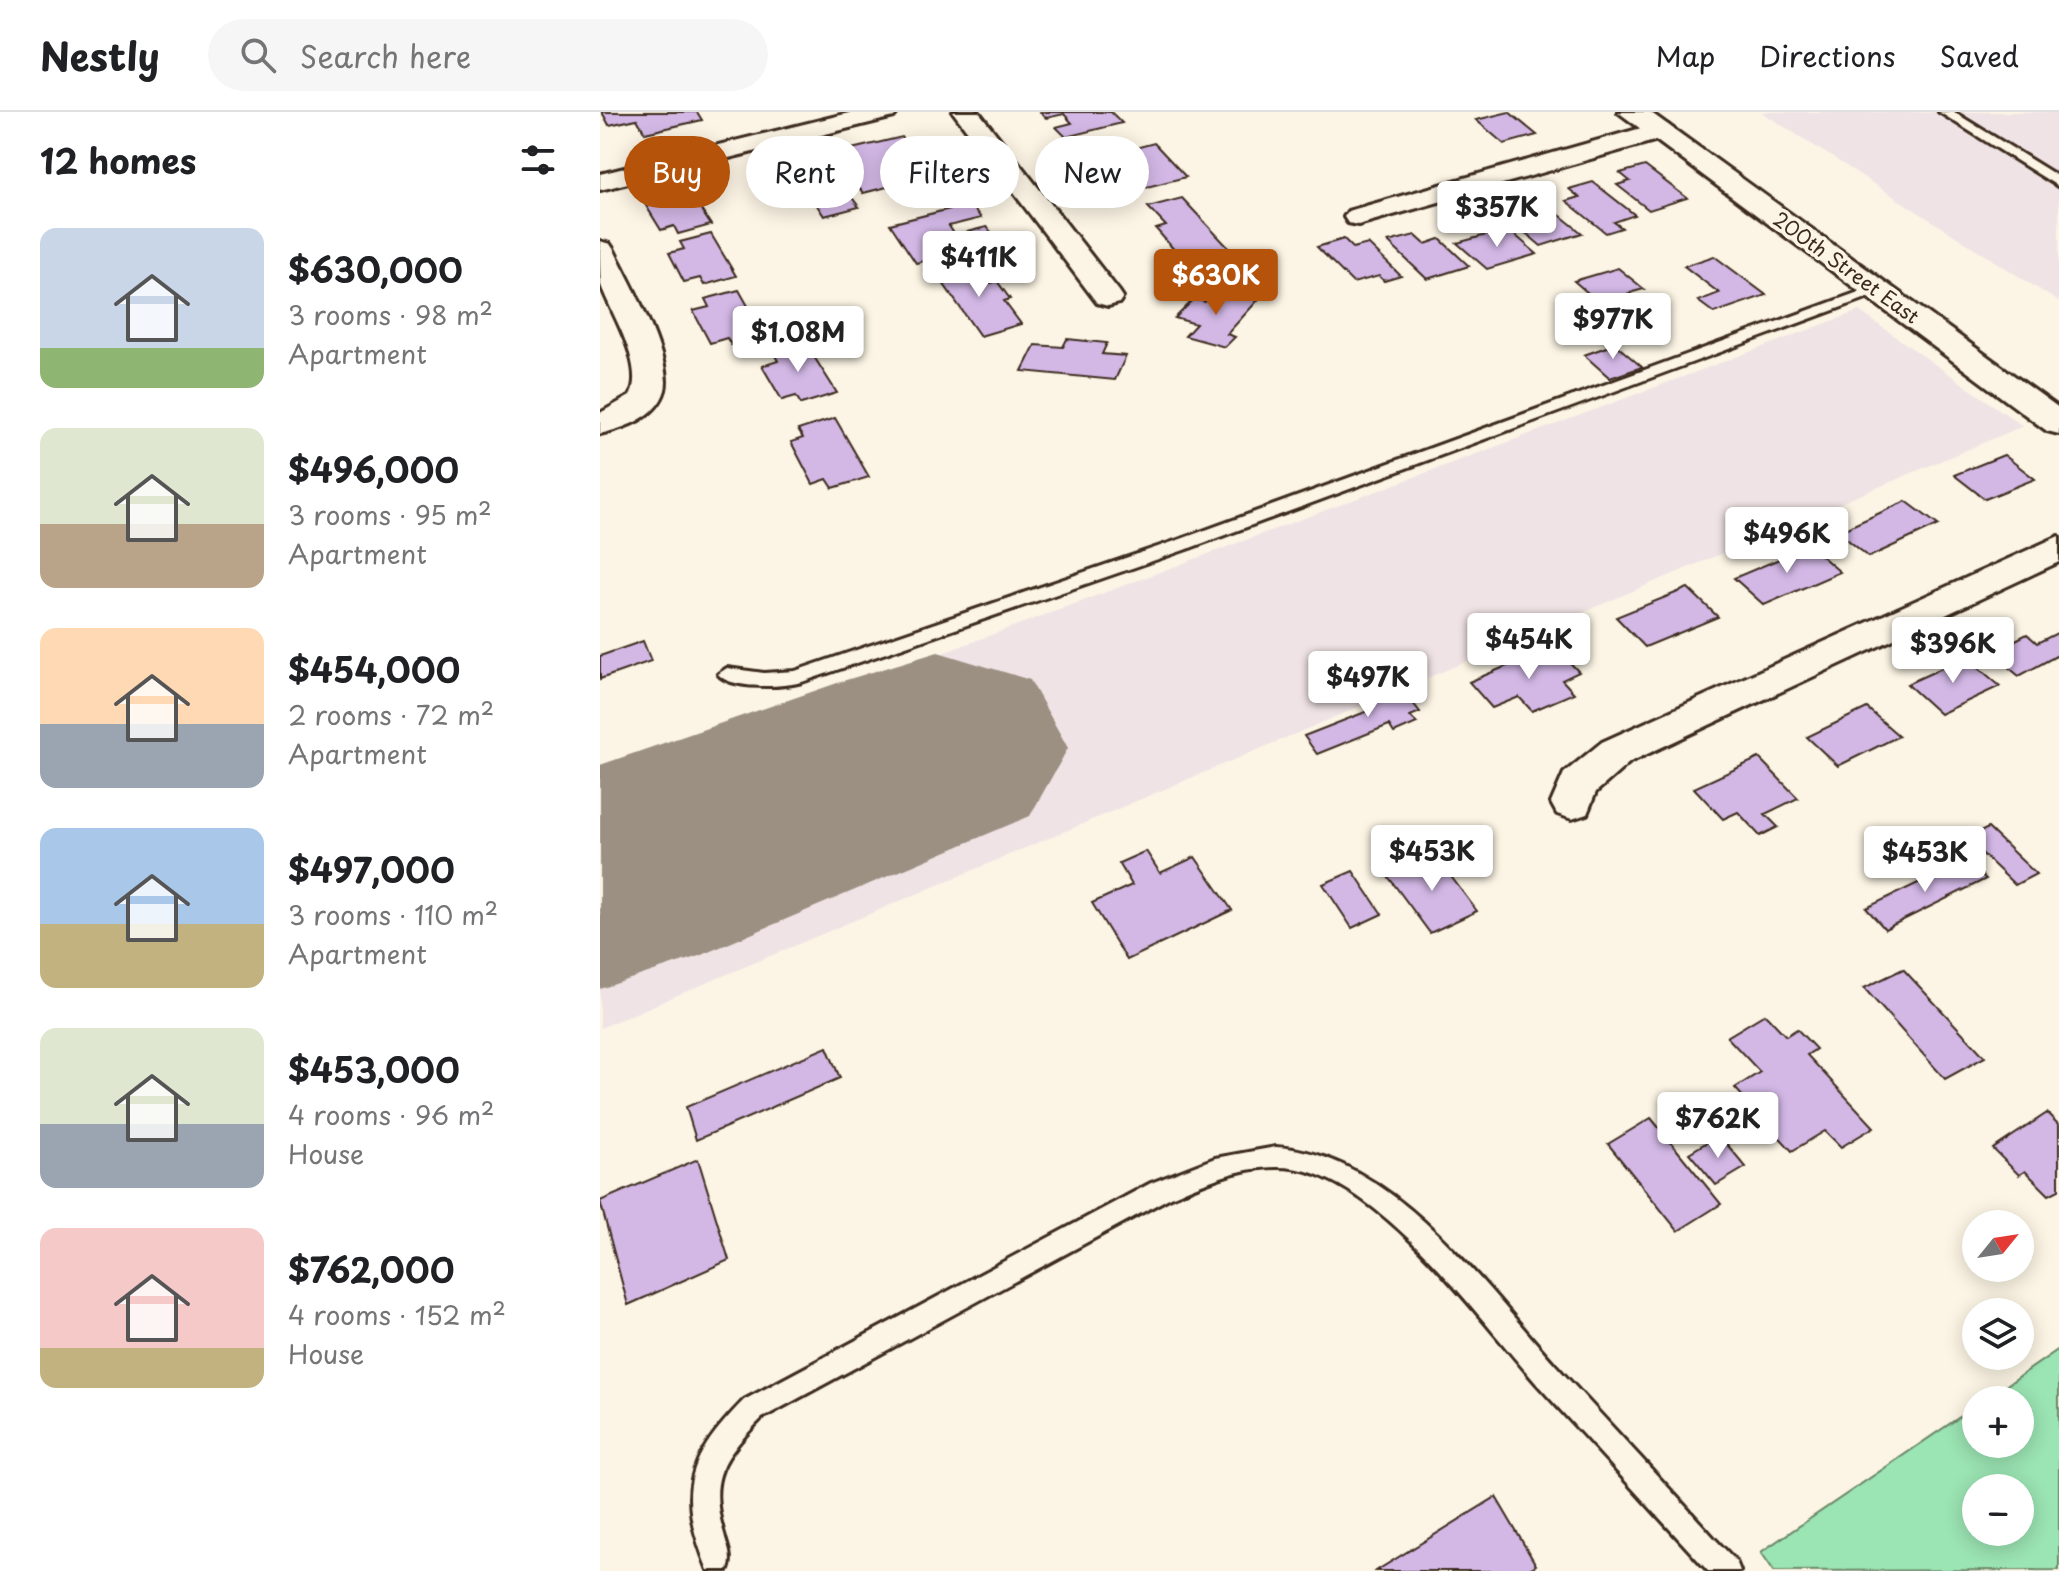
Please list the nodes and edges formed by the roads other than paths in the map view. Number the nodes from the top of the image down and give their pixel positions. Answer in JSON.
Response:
{"nodes":[{"id":1,"x":885,"y":112,"type":"edge"},
{"id":2,"x":966,"y":112,"type":"edge"},
{"id":3,"x":1632,"y":112,"type":"edge"},
{"id":4,"x":1945,"y":112,"type":"edge"},
{"id":5,"x":1659,"y":131,"type":"junction"},
{"id":6,"x":600,"y":182,"type":"edge"},
{"id":7,"x":2059,"y":183,"type":"edge"},
{"id":8,"x":1358,"y":217,"type":"dead end"},
{"id":9,"x":600,"y":250,"type":"edge"},
{"id":10,"x":1875,"y":290,"type":"junction"},
{"id":11,"x":1108,"y":297,"type":"dead end"},
{"id":12,"x":600,"y":424,"type":"edge"},
{"id":13,"x":2059,"y":424,"type":"edge"},
{"id":14,"x":2059,"y":548,"type":"edge"},
{"id":15,"x":727,"y":674,"type":"dead end"},
{"id":16,"x":1572,"y":803,"type":"dead end"},
{"id":17,"x":718,"y":1560,"type":"dead end"},
{"id":18,"x":1726,"y":1571,"type":"edge"}],
"edges":[{"from":1,"to":6,"type":"street"},
{"from":2,"to":11,"type":"street"},
{"from":3,"to":5,"type":"street","name":"200th Street East"},
{"from":4,"to":7,"type":"lane"},
{"from":5,"to":8,"type":"street"},
{"from":5,"to":10,"type":"street","name":"200th Street East"},
{"from":9,"to":12,"type":"street"},
{"from":10,"to":13,"type":"street","name":"200th Street East"},
{"from":10,"to":15,"type":"lane"},
{"from":14,"to":16,"type":"street"},
{"from":17,"to":18,"type":"lane"}]}
